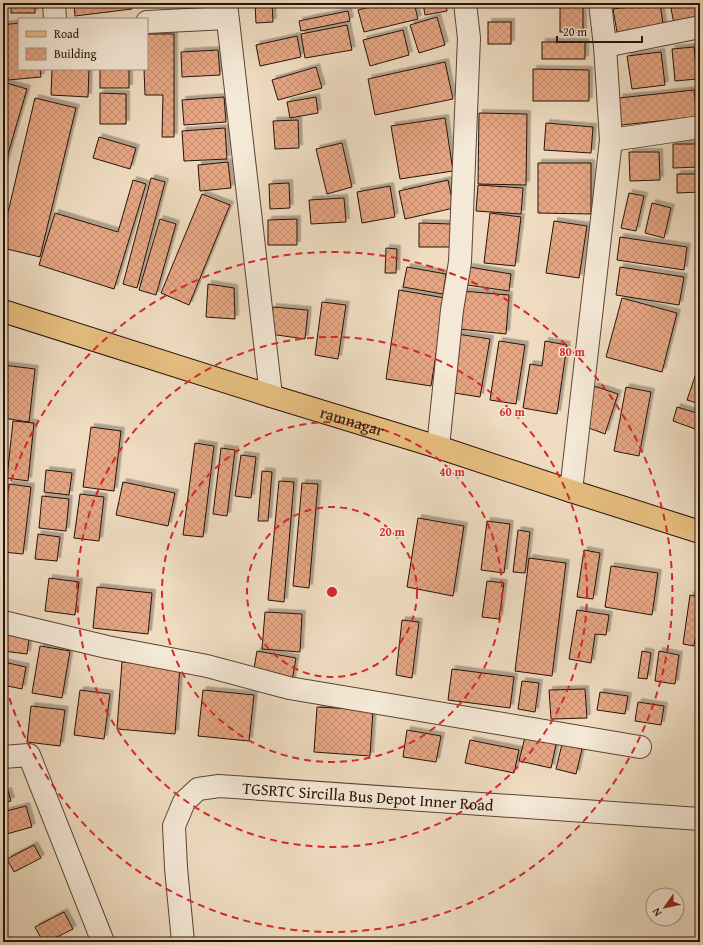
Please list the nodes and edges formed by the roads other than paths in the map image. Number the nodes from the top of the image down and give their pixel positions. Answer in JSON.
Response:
{"nodes":[{"id":1,"x":54,"y":3,"type":"edge"},
{"id":2,"x":465,"y":3,"type":"edge"},
{"id":3,"x":600,"y":3,"type":"edge"},
{"id":4,"x":227,"y":10,"type":"edge"},
{"id":5,"x":55,"y":18,"type":"edge"},
{"id":6,"x":148,"y":22,"type":"edge"},
{"id":7,"x":700,"y":27,"type":"edge"},
{"id":8,"x":605,"y":46,"type":"junction"},
{"id":9,"x":700,"y":127,"type":"edge"},
{"id":10,"x":611,"y":140,"type":"junction"},
{"id":11,"x":3,"y":311,"type":"edge"},
{"id":12,"x":271,"y":396,"type":"junction"},
{"id":13,"x":438,"y":447,"type":"junction"},
{"id":14,"x":572,"y":491,"type":"junction"},
{"id":15,"x":700,"y":532,"type":"edge"},
{"id":16,"x":3,"y":622,"type":"edge"},
{"id":17,"x":640,"y":747,"type":"dead end"},
{"id":18,"x":3,"y":757,"type":"edge"},
{"id":19,"x":700,"y":819,"type":"edge"},
{"id":20,"x":103,"y":942,"type":"edge"},
{"id":21,"x":183,"y":942,"type":"edge"}],
"edges":[{"from":1,"to":5,"type":"street"},
{"from":2,"to":13,"type":"street"},
{"from":3,"to":8,"type":"street"},
{"from":4,"to":6,"type":"street"},
{"from":4,"to":12,"type":"street"},
{"from":7,"to":8,"type":"street"},
{"from":8,"to":10,"type":"street"},
{"from":9,"to":10,"type":"street"},
{"from":10,"to":14,"type":"street"},
{"from":11,"to":12,"type":"main road","name":"ramnagar"},
{"from":12,"to":13,"type":"main road","name":"ramnagar"},
{"from":13,"to":14,"type":"main road","name":"ramnagar"},
{"from":14,"to":15,"type":"main road","name":"ramnagar"},
{"from":16,"to":17,"type":"street"},
{"from":18,"to":20,"type":"street"},
{"from":19,"to":21,"type":"street","name":"TGSRTC Sircilla Bus Depot Inner Road"}]}
